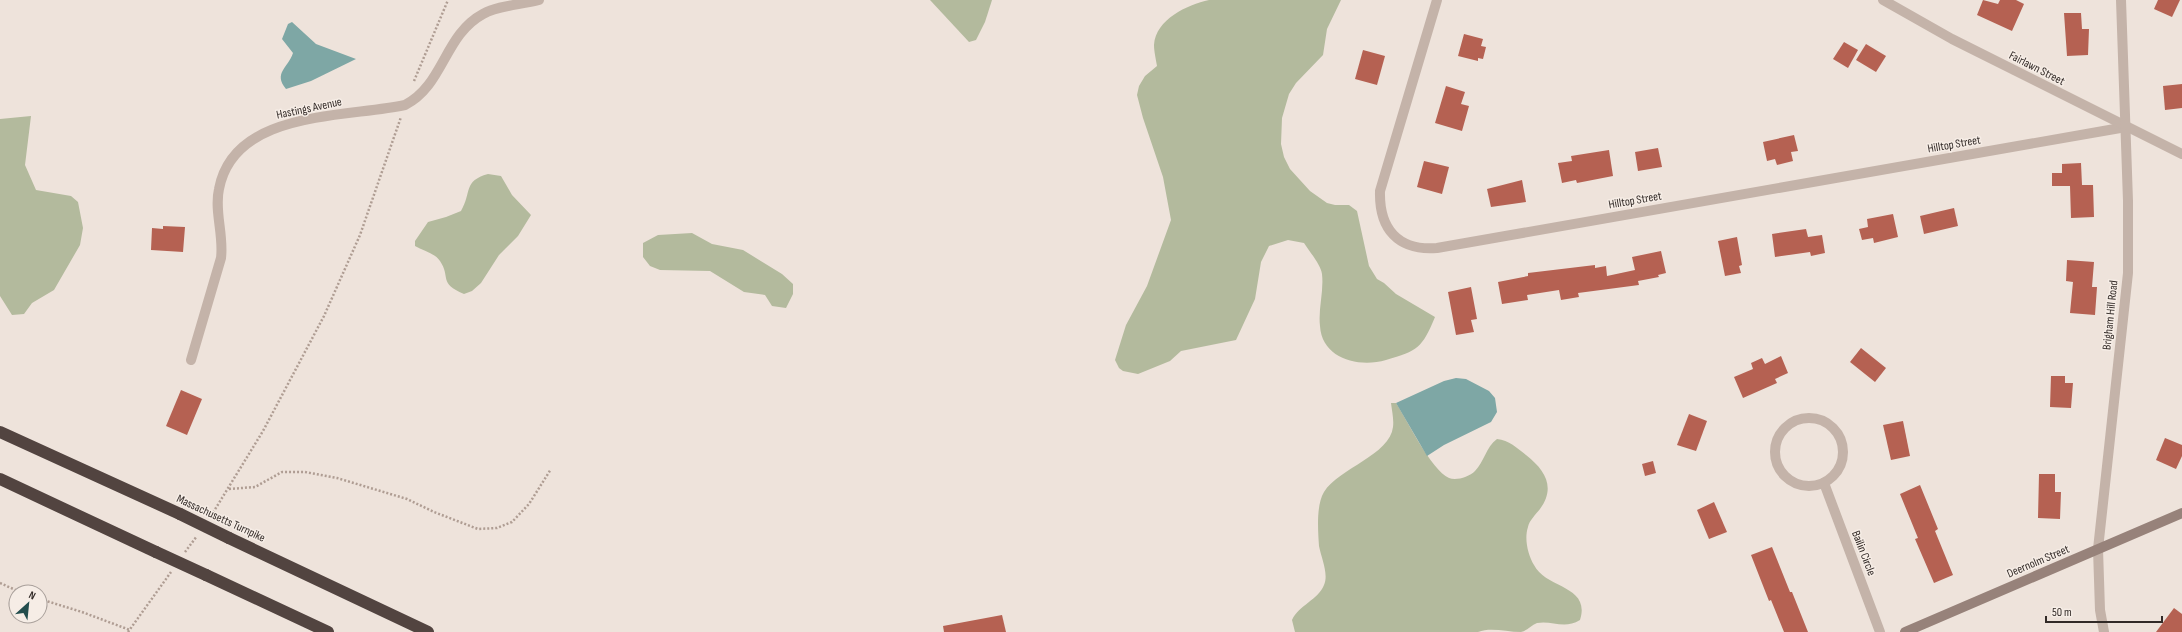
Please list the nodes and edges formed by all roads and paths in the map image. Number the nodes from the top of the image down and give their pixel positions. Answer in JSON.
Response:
{"nodes":[{"id":1,"x":448,"y":0,"type":"edge"},
{"id":2,"x":539,"y":0,"type":"edge"},
{"id":3,"x":1437,"y":0,"type":"edge"},
{"id":4,"x":1883,"y":0,"type":"edge"},
{"id":5,"x":2121,"y":0,"type":"edge"},
{"id":6,"x":414,"y":82,"type":"dead end"},
{"id":7,"x":405,"y":105,"type":"junction"},
{"id":8,"x":2126,"y":127,"type":"junction"},
{"id":9,"x":2182,"y":154,"type":"edge"},
{"id":10,"x":191,"y":360,"type":"dead end"},
{"id":11,"x":0,"y":432,"type":"edge"},
{"id":12,"x":551,"y":469,"type":"dead end"},
{"id":13,"x":0,"y":479,"type":"edge"},
{"id":14,"x":1824,"y":483,"type":"junction"},
{"id":15,"x":229,"y":489,"type":"junction"},
{"id":16,"x":2182,"y":513,"type":"edge"},
{"id":17,"x":208,"y":520,"type":"dead end"},
{"id":18,"x":199,"y":533,"type":"dead end"},
{"id":19,"x":2098,"y":549,"type":"junction"},
{"id":20,"x":181,"y":557,"type":"dead end"},
{"id":21,"x":172,"y":570,"type":"dead end"},
{"id":22,"x":48,"y":601,"type":"edge"},
{"id":23,"x":129,"y":631,"type":"edge"},
{"id":24,"x":328,"y":632,"type":"edge"},
{"id":25,"x":428,"y":632,"type":"edge"},
{"id":26,"x":1880,"y":632,"type":"edge"},
{"id":27,"x":1905,"y":632,"type":"edge"},
{"id":28,"x":2104,"y":632,"type":"edge"}],
"edges":[{"from":1,"to":6,"type":"path"},
{"from":2,"to":7,"type":"street","name":"Hastings Avenue"},
{"from":3,"to":8,"type":"street","name":"Hilltop Street"},
{"from":4,"to":8,"type":"street","name":"Fairlawn Street"},
{"from":5,"to":8,"type":"street","name":"Brigham Hill Road"},
{"from":7,"to":10,"type":"street","name":"Hastings Avenue"},
{"from":7,"to":15,"type":"path"},
{"from":8,"to":9,"type":"street","name":"Fairlawn Street"},
{"from":8,"to":19,"type":"street","name":"Brigham Hill Road"},
{"from":11,"to":25,"type":"highway","name":"Massachusetts Turnpike","bridge":true},
{"from":12,"to":15,"type":"path"},
{"from":13,"to":24,"type":"highway","bridge":true},
{"from":14,"to":14,"type":"street"},
{"from":14,"to":26,"type":"street","name":"Bailin Circle"},
{"from":15,"to":17,"type":"path"},
{"from":16,"to":19,"type":"street","name":"Deernolm Street"},
{"from":18,"to":20,"type":"path"},
{"from":19,"to":27,"type":"street","name":"Deernolm Street"},
{"from":19,"to":28,"type":"street","name":"Brigham Hill Road"},
{"from":21,"to":23,"type":"path"},
{"from":22,"to":23,"type":"path"}]}
